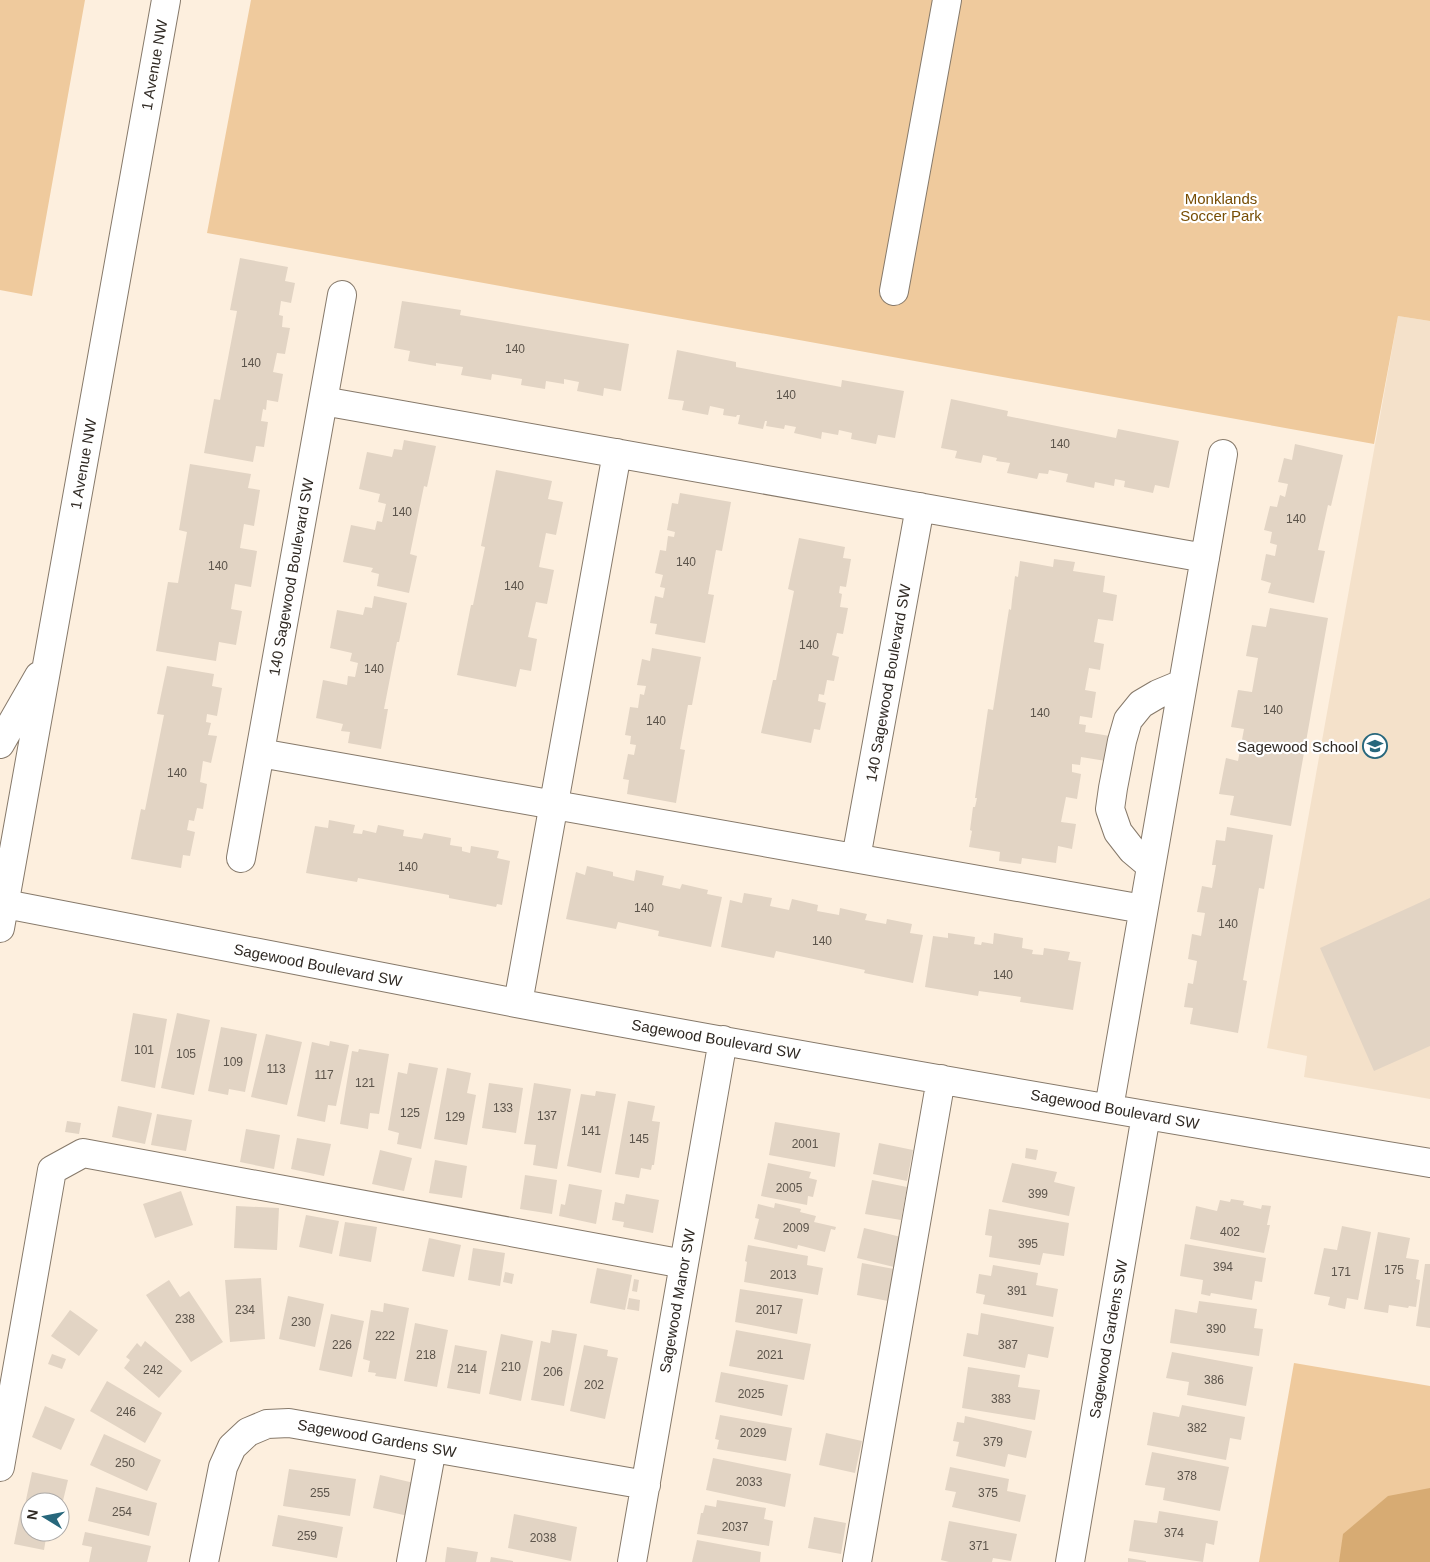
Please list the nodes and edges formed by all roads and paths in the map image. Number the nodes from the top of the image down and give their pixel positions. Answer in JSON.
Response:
{"nodes":[{"id":1,"x":166,"y":0,"type":"edge"},
{"id":2,"x":947,"y":0,"type":"edge"},
{"id":3,"x":894,"y":291,"type":"dead end"},
{"id":4,"x":342,"y":295,"type":"dead end"},
{"id":5,"x":323,"y":401,"type":"junction"},
{"id":6,"x":617,"y":453,"type":"junction"},
{"id":7,"x":1223,"y":454,"type":"dead end"},
{"id":8,"x":920,"y":507,"type":"junction"},
{"id":9,"x":1205,"y":558,"type":"junction"},
{"id":10,"x":49,"y":659,"type":"junction"},
{"id":11,"x":1182,"y":684,"type":"junction"},
{"id":12,"x":0,"y":744,"type":"edge"},
{"id":13,"x":260,"y":752,"type":"junction"},
{"id":14,"x":554,"y":805,"type":"junction"},
{"id":15,"x":241,"y":858,"type":"dead end"},
{"id":16,"x":856,"y":858,"type":"junction"},
{"id":17,"x":1151,"y":866,"type":"junction"},
{"id":18,"x":1143,"y":909,"type":"junction"},
{"id":19,"x":1,"y":912,"type":"edge"},
{"id":20,"x":518,"y":1003,"type":"junction"},
{"id":21,"x":723,"y":1040,"type":"junction"},
{"id":22,"x":941,"y":1079,"type":"junction"},
{"id":23,"x":1109,"y":1108,"type":"junction"},
{"id":24,"x":1146,"y":1115,"type":"junction"},
{"id":25,"x":1430,"y":1163,"type":"edge"},
{"id":26,"x":684,"y":1264,"type":"junction"},
{"id":27,"x":432,"y":1448,"type":"junction"},
{"id":28,"x":0,"y":1468,"type":"edge"},
{"id":29,"x":646,"y":1485,"type":"junction"},
{"id":30,"x":204,"y":1562,"type":"edge"},
{"id":31,"x":411,"y":1562,"type":"edge"},
{"id":32,"x":632,"y":1562,"type":"edge"},
{"id":33,"x":857,"y":1562,"type":"edge"},
{"id":34,"x":1070,"y":1562,"type":"edge"}],
"edges":[{"from":1,"to":10,"type":"street","name":"1 Avenue NW"},
{"from":2,"to":3,"type":"street"},
{"from":4,"to":5,"type":"street","name":"140 Sagewood Boulevard SW"},
{"from":5,"to":6,"type":"street"},
{"from":5,"to":13,"type":"street","name":"140 Sagewood Boulevard SW"},
{"from":6,"to":8,"type":"street"},
{"from":6,"to":14,"type":"street"},
{"from":7,"to":9,"type":"street"},
{"from":8,"to":9,"type":"street"},
{"from":8,"to":16,"type":"street","name":"140 Sagewood Boulevard SW"},
{"from":9,"to":11,"type":"street"},
{"from":10,"to":12,"type":"street"},
{"from":10,"to":19,"type":"street","name":"1 Avenue NW"},
{"from":11,"to":17,"type":"street"},
{"from":11,"to":17,"type":"street"},
{"from":13,"to":14,"type":"street"},
{"from":13,"to":15,"type":"street","name":"140 Sagewood Boulevard SW"},
{"from":14,"to":16,"type":"street"},
{"from":14,"to":20,"type":"street"},
{"from":16,"to":18,"type":"street"},
{"from":17,"to":18,"type":"street"},
{"from":18,"to":23,"type":"street"},
{"from":19,"to":20,"type":"street","name":"Sagewood Boulevard SW"},
{"from":20,"to":21,"type":"street","name":"Sagewood Boulevard SW"},
{"from":21,"to":22,"type":"street","name":"Sagewood Boulevard SW"},
{"from":21,"to":26,"type":"street","name":"Sagewood Manor SW"},
{"from":22,"to":23,"type":"street","name":"Sagewood Boulevard SW"},
{"from":22,"to":33,"type":"street"},
{"from":23,"to":24,"type":"street","name":"Sagewood Boulevard SW"},
{"from":24,"to":25,"type":"street","name":"Sagewood Boulevard SW"},
{"from":24,"to":34,"type":"street","name":"Sagewood Gardens SW"},
{"from":26,"to":28,"type":"street"},
{"from":26,"to":29,"type":"street","name":"Sagewood Manor SW"},
{"from":27,"to":29,"type":"street","name":"Sagewood Gardens SW"},
{"from":27,"to":30,"type":"street","name":"Sagewood Gardens SW"},
{"from":27,"to":31,"type":"street"},
{"from":29,"to":32,"type":"street","name":"Sagewood Manor SW"}]}
